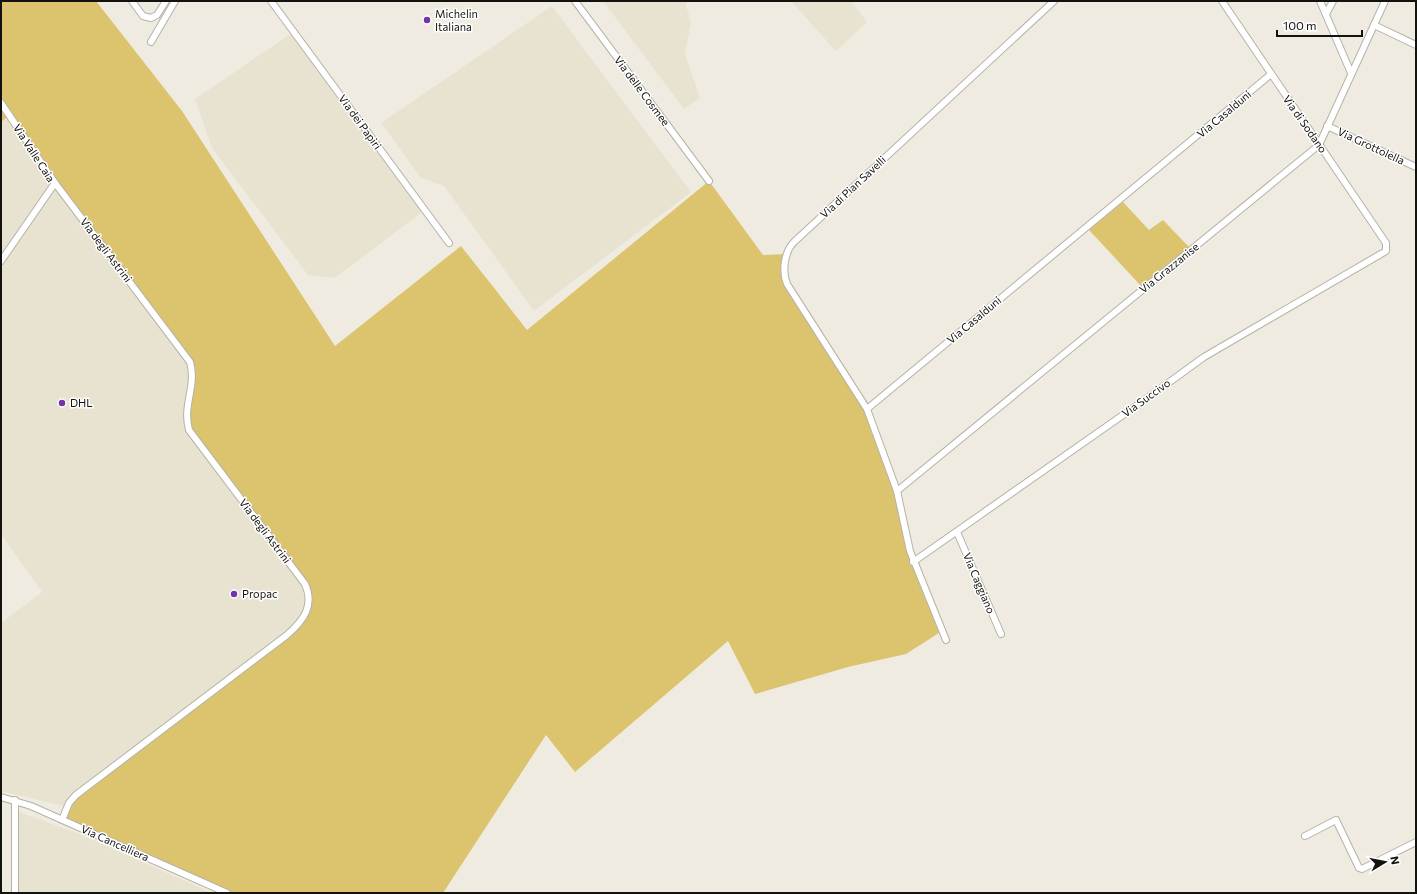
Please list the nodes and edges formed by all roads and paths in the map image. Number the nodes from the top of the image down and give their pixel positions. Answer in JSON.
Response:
{"nodes":[{"id":1,"x":132,"y":1,"type":"edge"},
{"id":2,"x":166,"y":1,"type":"edge"},
{"id":3,"x":175,"y":1,"type":"edge"},
{"id":4,"x":271,"y":1,"type":"edge"},
{"id":5,"x":576,"y":1,"type":"edge"},
{"id":6,"x":1054,"y":1,"type":"edge"},
{"id":7,"x":1222,"y":1,"type":"edge"},
{"id":8,"x":1320,"y":1,"type":"edge"},
{"id":9,"x":1333,"y":1,"type":"edge"},
{"id":10,"x":1385,"y":1,"type":"edge"},
{"id":11,"x":1326,"y":14,"type":"junction"},
{"id":12,"x":1374,"y":25,"type":"junction"},
{"id":13,"x":151,"y":42,"type":"dead end"},
{"id":14,"x":1416,"y":45,"type":"edge"},
{"id":15,"x":1352,"y":73,"type":"junction"},
{"id":16,"x":1270,"y":75,"type":"junction"},
{"id":17,"x":1,"y":103,"type":"edge"},
{"id":18,"x":1327,"y":126,"type":"junction"},
{"id":19,"x":1319,"y":145,"type":"junction"},
{"id":20,"x":1416,"y":167,"type":"edge"},
{"id":21,"x":710,"y":181,"type":"dead end"},
{"id":22,"x":55,"y":183,"type":"junction"},
{"id":23,"x":449,"y":243,"type":"dead end"},
{"id":24,"x":1387,"y":248,"type":"joint"},
{"id":25,"x":1,"y":261,"type":"edge"},
{"id":26,"x":867,"y":408,"type":"junction"},
{"id":27,"x":897,"y":491,"type":"junction"},
{"id":28,"x":957,"y":532,"type":"junction"},
{"id":29,"x":913,"y":562,"type":"junction"},
{"id":30,"x":1001,"y":634,"type":"dead end"},
{"id":31,"x":946,"y":640,"type":"dead end"},
{"id":32,"x":1,"y":796,"type":"edge"},
{"id":33,"x":15,"y":800,"type":"junction"},
{"id":34,"x":62,"y":820,"type":"junction"},
{"id":35,"x":1305,"y":836,"type":"dead end"},
{"id":36,"x":1416,"y":842,"type":"edge"},
{"id":37,"x":15,"y":893,"type":"edge"},
{"id":38,"x":227,"y":893,"type":"edge"}],
"edges":[{"from":1,"to":2,"type":"street"},
{"from":3,"to":13,"type":"street"},
{"from":4,"to":23,"type":"street","name":"Via dei Papiri"},
{"from":5,"to":21,"type":"street","name":"Via delle Cosmee"},
{"from":6,"to":26,"type":"street","name":"Via di Pian Savelli"},
{"from":7,"to":16,"type":"street","name":"Via di Sodano"},
{"from":8,"to":11,"type":"street"},
{"from":9,"to":11,"type":"street"},
{"from":10,"to":12,"type":"street","name":"Via Grazzanise"},
{"from":11,"to":15,"type":"street"},
{"from":12,"to":14,"type":"street"},
{"from":12,"to":15,"type":"street","name":"Via Grazzanise"},
{"from":15,"to":18,"type":"street","name":"Via Grazzanise"},
{"from":16,"to":19,"type":"street","name":"Via di Sodano"},
{"from":16,"to":26,"type":"street","name":"Via Casalduni"},
{"from":17,"to":22,"type":"street","name":"Via Valle Caia"},
{"from":18,"to":19,"type":"street","name":"Via Grazzanise"},
{"from":18,"to":20,"type":"street","name":"Via Grottolella"},
{"from":19,"to":24,"type":"street","name":"Via di Sodano"},
{"from":19,"to":27,"type":"street","name":"Via Grazzanise"},
{"from":22,"to":25,"type":"street","name":"Via Valle Caia"},
{"from":22,"to":34,"type":"street","name":"Via degli Astrini"},
{"from":24,"to":28,"type":"street","name":"Via Succivo"},
{"from":26,"to":27,"type":"street"},
{"from":27,"to":29,"type":"street"},
{"from":28,"to":29,"type":"street","name":"Via Succivo"},
{"from":28,"to":30,"type":"street","name":"Via Caggiano"},
{"from":29,"to":31,"type":"street"},
{"from":32,"to":33,"type":"street","name":"Via Cancelliera"},
{"from":33,"to":34,"type":"street","name":"Via Cancelliera"},
{"from":33,"to":37,"type":"street"},
{"from":34,"to":38,"type":"street","name":"Via Cancelliera"},
{"from":35,"to":36,"type":"street"}]}
